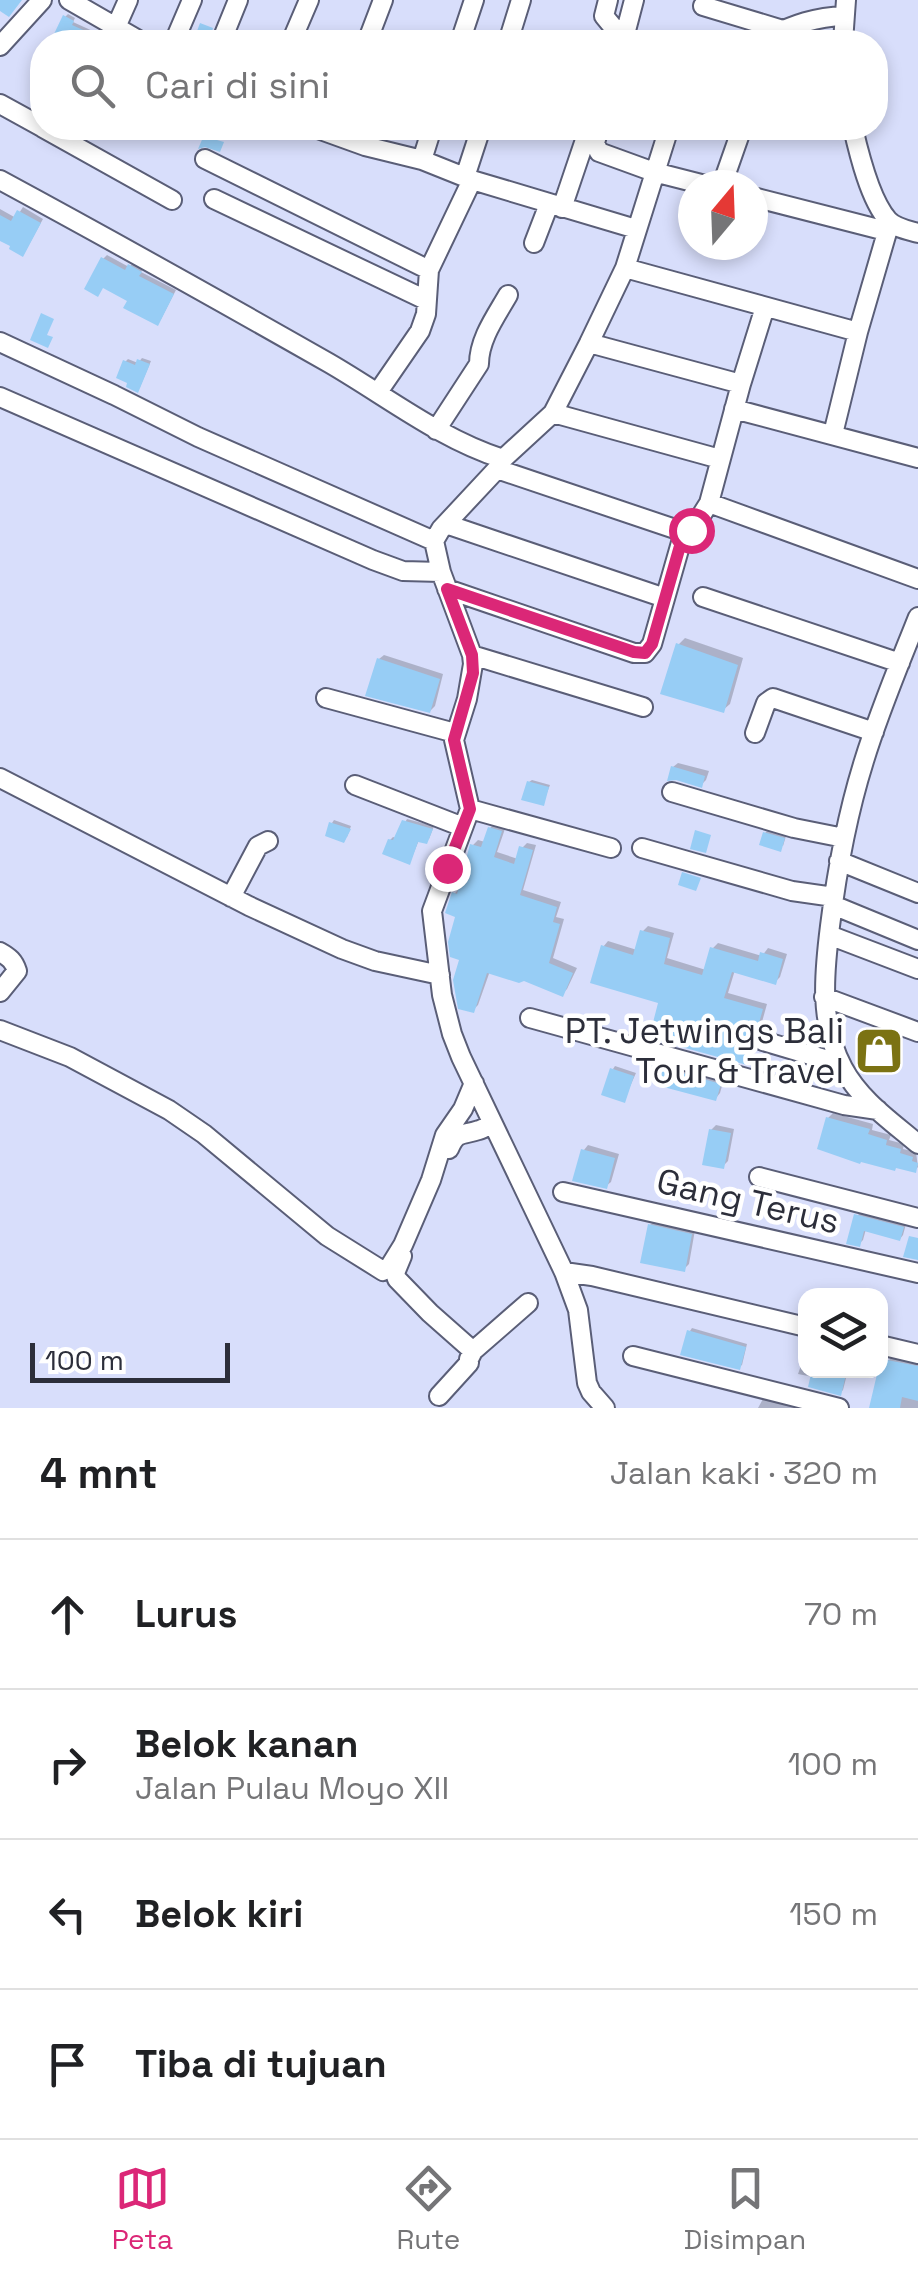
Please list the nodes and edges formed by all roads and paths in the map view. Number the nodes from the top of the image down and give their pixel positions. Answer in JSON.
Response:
{"nodes":[{"id":1,"x":42,"y":0,"type":"edge"},
{"id":2,"x":69,"y":0,"type":"edge"},
{"id":3,"x":128,"y":0,"type":"edge"},
{"id":4,"x":192,"y":0,"type":"edge"},
{"id":5,"x":238,"y":0,"type":"edge"},
{"id":6,"x":309,"y":0,"type":"edge"},
{"id":7,"x":383,"y":0,"type":"edge"},
{"id":8,"x":474,"y":0,"type":"edge"},
{"id":9,"x":521,"y":0,"type":"edge"},
{"id":10,"x":608,"y":0,"type":"edge"},
{"id":11,"x":634,"y":0,"type":"edge"},
{"id":12,"x":703,"y":6,"type":"dead end"},
{"id":13,"x":845,"y":8,"type":"edge"},
{"id":14,"x":116,"y":27,"type":"junction"},
{"id":15,"x":121,"y":30,"type":"edge"},
{"id":16,"x":179,"y":30,"type":"edge"},
{"id":17,"x":225,"y":30,"type":"edge"},
{"id":18,"x":296,"y":30,"type":"edge"},
{"id":19,"x":372,"y":30,"type":"edge"},
{"id":20,"x":464,"y":30,"type":"edge"},
{"id":21,"x":512,"y":30,"type":"edge"},
{"id":22,"x":616,"y":30,"type":"edge"},
{"id":23,"x":625,"y":30,"type":"edge"},
{"id":24,"x":783,"y":30,"type":"joint"},
{"id":25,"x":0,"y":46,"type":"edge"},
{"id":26,"x":0,"y":104,"type":"edge"},
{"id":27,"x":30,"y":120,"type":"edge"},
{"id":28,"x":66,"y":140,"type":"edge"},
{"id":29,"x":359,"y":140,"type":"edge"},
{"id":30,"x":428,"y":140,"type":"edge"},
{"id":31,"x":478,"y":140,"type":"edge"},
{"id":32,"x":585,"y":140,"type":"edge"},
{"id":33,"x":596,"y":140,"type":"edge"},
{"id":34,"x":665,"y":140,"type":"edge"},
{"id":35,"x":738,"y":140,"type":"edge"},
{"id":36,"x":856,"y":140,"type":"edge"},
{"id":37,"x":205,"y":158,"type":"dead end"},
{"id":38,"x":422,"y":160,"type":"junction"},
{"id":39,"x":727,"y":170,"type":"edge"},
{"id":40,"x":654,"y":172,"type":"junction"},
{"id":41,"x":678,"y":178,"type":"edge"},
{"id":42,"x":469,"y":179,"type":"junction"},
{"id":43,"x":0,"y":180,"type":"edge"},
{"id":44,"x":214,"y":198,"type":"dead end"},
{"id":45,"x":172,"y":200,"type":"dead end"},
{"id":46,"x":768,"y":200,"type":"edge"},
{"id":47,"x":556,"y":206,"type":"junction"},
{"id":48,"x":888,"y":227,"type":"junction"},
{"id":49,"x":636,"y":229,"type":"junction"},
{"id":50,"x":918,"y":234,"type":"edge"},
{"id":51,"x":534,"y":243,"type":"dead end"},
{"id":52,"x":624,"y":268,"type":"junction"},
{"id":53,"x":429,"y":270,"type":"junction"},
{"id":54,"x":508,"y":295,"type":"dead end"},
{"id":55,"x":426,"y":300,"type":"junction"},
{"id":56,"x":765,"y":306,"type":"junction"},
{"id":57,"x":858,"y":332,"type":"junction"},
{"id":58,"x":0,"y":342,"type":"edge"},
{"id":59,"x":589,"y":343,"type":"junction"},
{"id":60,"x":741,"y":384,"type":"junction"},
{"id":61,"x":378,"y":392,"type":"junction"},
{"id":62,"x":0,"y":397,"type":"edge"},
{"id":63,"x":734,"y":409,"type":"junction"},
{"id":64,"x":553,"y":413,"type":"junction"},
{"id":65,"x":436,"y":430,"type":"junction"},
{"id":66,"x":833,"y":434,"type":"junction"},
{"id":67,"x":720,"y":458,"type":"junction"},
{"id":68,"x":918,"y":458,"type":"edge"},
{"id":69,"x":496,"y":459,"type":"junction"},
{"id":70,"x":708,"y":504,"type":"junction"},
{"id":71,"x":446,"y":524,"type":"junction"},
{"id":72,"x":684,"y":532,"type":"junction"},
{"id":73,"x":434,"y":541,"type":"junction"},
{"id":74,"x":918,"y":579,"type":"edge"},
{"id":75,"x":444,"y":580,"type":"junction"},
{"id":76,"x":704,"y":596,"type":"dead end"},
{"id":77,"x":665,"y":598,"type":"junction"},
{"id":78,"x":918,"y":618,"type":"edge"},
{"id":79,"x":472,"y":655,"type":"junction"},
{"id":80,"x":900,"y":663,"type":"junction"},
{"id":81,"x":326,"y":698,"type":"dead end"},
{"id":82,"x":642,"y":708,"type":"dead end"},
{"id":83,"x":449,"y":731,"type":"junction"},
{"id":84,"x":874,"y":732,"type":"junction"},
{"id":85,"x":755,"y":733,"type":"dead end"},
{"id":86,"x":0,"y":778,"type":"edge"},
{"id":87,"x":355,"y":785,"type":"dead end"},
{"id":88,"x":672,"y":792,"type":"dead end"},
{"id":89,"x":467,"y":818,"type":"junction"},
{"id":90,"x":844,"y":838,"type":"junction"},
{"id":91,"x":268,"y":841,"type":"dead end"},
{"id":92,"x":611,"y":848,"type":"dead end"},
{"id":93,"x":642,"y":848,"type":"dead end"},
{"id":94,"x":839,"y":861,"type":"junction"},
{"id":95,"x":918,"y":893,"type":"edge"},
{"id":96,"x":231,"y":897,"type":"junction"},
{"id":97,"x":833,"y":901,"type":"junction"},
{"id":98,"x":829,"y":935,"type":"junction"},
{"id":99,"x":918,"y":940,"type":"edge"},
{"id":100,"x":0,"y":952,"type":"edge"},
{"id":101,"x":918,"y":968,"type":"edge"},
{"id":102,"x":440,"y":975,"type":"junction"},
{"id":103,"x":0,"y":992,"type":"edge"},
{"id":104,"x":824,"y":997,"type":"junction"},
{"id":105,"x":530,"y":1018,"type":"dead end"},
{"id":106,"x":0,"y":1030,"type":"edge"},
{"id":107,"x":918,"y":1032,"type":"edge"},
{"id":108,"x":763,"y":1041,"type":"dead end"},
{"id":109,"x":841,"y":1064,"type":"junction"},
{"id":110,"x":469,"y":1096,"type":"junction"},
{"id":111,"x":878,"y":1110,"type":"junction"},
{"id":112,"x":486,"y":1126,"type":"junction"},
{"id":113,"x":917,"y":1142,"type":"edge"},
{"id":114,"x":759,"y":1177,"type":"dead end"},
{"id":115,"x":563,"y":1192,"type":"dead end"},
{"id":116,"x":918,"y":1218,"type":"edge"},
{"id":117,"x":564,"y":1272,"type":"junction"},
{"id":118,"x":918,"y":1272,"type":"edge"},
{"id":119,"x":528,"y":1303,"type":"dead end"},
{"id":120,"x":798,"y":1325,"type":"edge"},
{"id":121,"x":888,"y":1347,"type":"edge"},
{"id":122,"x":473,"y":1350,"type":"junction"},
{"id":123,"x":918,"y":1354,"type":"edge"},
{"id":124,"x":633,"y":1356,"type":"dead end"},
{"id":125,"x":439,"y":1396,"type":"dead end"},
{"id":126,"x":605,"y":1408,"type":"edge"},
{"id":127,"x":838,"y":1408,"type":"edge"}],
"edges":[{"from":1,"to":25,"type":"street"},
{"from":2,"to":14,"type":"street"},
{"from":3,"to":14,"type":"street"},
{"from":4,"to":16,"type":"street"},
{"from":5,"to":17,"type":"street"},
{"from":6,"to":18,"type":"street"},
{"from":7,"to":19,"type":"street"},
{"from":8,"to":20,"type":"street"},
{"from":9,"to":21,"type":"street"},
{"from":10,"to":22,"type":"street"},
{"from":11,"to":23,"type":"street"},
{"from":12,"to":24,"type":"street"},
{"from":13,"to":24,"type":"street"},
{"from":14,"to":15,"type":"street"},
{"from":26,"to":27,"type":"street"},
{"from":28,"to":45,"type":"street"},
{"from":29,"to":38,"type":"street"},
{"from":30,"to":38,"type":"street"},
{"from":31,"to":42,"type":"street"},
{"from":32,"to":47,"type":"street"},
{"from":33,"to":40,"type":"street"},
{"from":34,"to":40,"type":"street"},
{"from":35,"to":39,"type":"street"},
{"from":36,"to":48,"type":"street"},
{"from":37,"to":53,"type":"street"},
{"from":38,"to":42,"type":"street"},
{"from":40,"to":41,"type":"street"},
{"from":40,"to":49,"type":"street"},
{"from":42,"to":47,"type":"street"},
{"from":42,"to":53,"type":"street"},
{"from":43,"to":61,"type":"street"},
{"from":44,"to":55,"type":"street"},
{"from":46,"to":48,"type":"street"},
{"from":47,"to":49,"type":"street"},
{"from":47,"to":51,"type":"street"},
{"from":48,"to":50,"type":"street"},
{"from":48,"to":57,"type":"street"},
{"from":49,"to":52,"type":"street"},
{"from":52,"to":56,"type":"street"},
{"from":52,"to":59,"type":"street"},
{"from":53,"to":55,"type":"street"},
{"from":54,"to":65,"type":"street"},
{"from":55,"to":61,"type":"street"},
{"from":56,"to":57,"type":"street"},
{"from":56,"to":60,"type":"street"},
{"from":57,"to":66,"type":"street"},
{"from":58,"to":73,"type":"street"},
{"from":59,"to":60,"type":"street"},
{"from":59,"to":64,"type":"street"},
{"from":60,"to":63,"type":"street"},
{"from":61,"to":65,"type":"street"},
{"from":62,"to":75,"type":"street"},
{"from":63,"to":66,"type":"street"},
{"from":63,"to":67,"type":"street"},
{"from":64,"to":67,"type":"street"},
{"from":64,"to":69,"type":"street"},
{"from":65,"to":69,"type":"street"},
{"from":66,"to":68,"type":"street"},
{"from":67,"to":70,"type":"street"},
{"from":69,"to":71,"type":"street"},
{"from":69,"to":72,"type":"street"},
{"from":70,"to":72,"type":"street"},
{"from":70,"to":74,"type":"street"},
{"from":71,"to":73,"type":"street"},
{"from":71,"to":77,"type":"street"},
{"from":72,"to":77,"type":"street"},
{"from":73,"to":75,"type":"street"},
{"from":75,"to":77,"type":"street"},
{"from":75,"to":79,"type":"street"},
{"from":76,"to":80,"type":"street"},
{"from":78,"to":80,"type":"street"},
{"from":79,"to":82,"type":"street"},
{"from":79,"to":83,"type":"street"},
{"from":80,"to":84,"type":"street"},
{"from":81,"to":83,"type":"street"},
{"from":83,"to":89,"type":"street"},
{"from":84,"to":85,"type":"street"},
{"from":84,"to":90,"type":"street"},
{"from":86,"to":96,"type":"street"},
{"from":87,"to":89,"type":"street"},
{"from":88,"to":90,"type":"street"},
{"from":89,"to":92,"type":"street"},
{"from":89,"to":102,"type":"street"},
{"from":90,"to":94,"type":"street"},
{"from":91,"to":96,"type":"street"},
{"from":93,"to":97,"type":"street"},
{"from":94,"to":95,"type":"street"},
{"from":94,"to":97,"type":"street"},
{"from":96,"to":102,"type":"street"},
{"from":97,"to":98,"type":"street"},
{"from":97,"to":99,"type":"street"},
{"from":98,"to":101,"type":"street"},
{"from":98,"to":104,"type":"street"},
{"from":100,"to":103,"type":"street"},
{"from":102,"to":110,"type":"street"},
{"from":104,"to":107,"type":"street"},
{"from":104,"to":109,"type":"street"},
{"from":105,"to":111,"type":"street"},
{"from":106,"to":110,"type":"street"},
{"from":108,"to":109,"type":"street"},
{"from":109,"to":111,"type":"street"},
{"from":110,"to":112,"type":"street"},
{"from":111,"to":113,"type":"street"},
{"from":112,"to":117,"type":"street"},
{"from":112,"to":122,"type":"street"},
{"from":114,"to":116,"type":"street"},
{"from":115,"to":118,"type":"street","name":"Gang Terus"},
{"from":117,"to":120,"type":"street"},
{"from":117,"to":126,"type":"street"},
{"from":119,"to":122,"type":"street"},
{"from":121,"to":123,"type":"street"},
{"from":122,"to":125,"type":"street"},
{"from":124,"to":127,"type":"street"}]}
